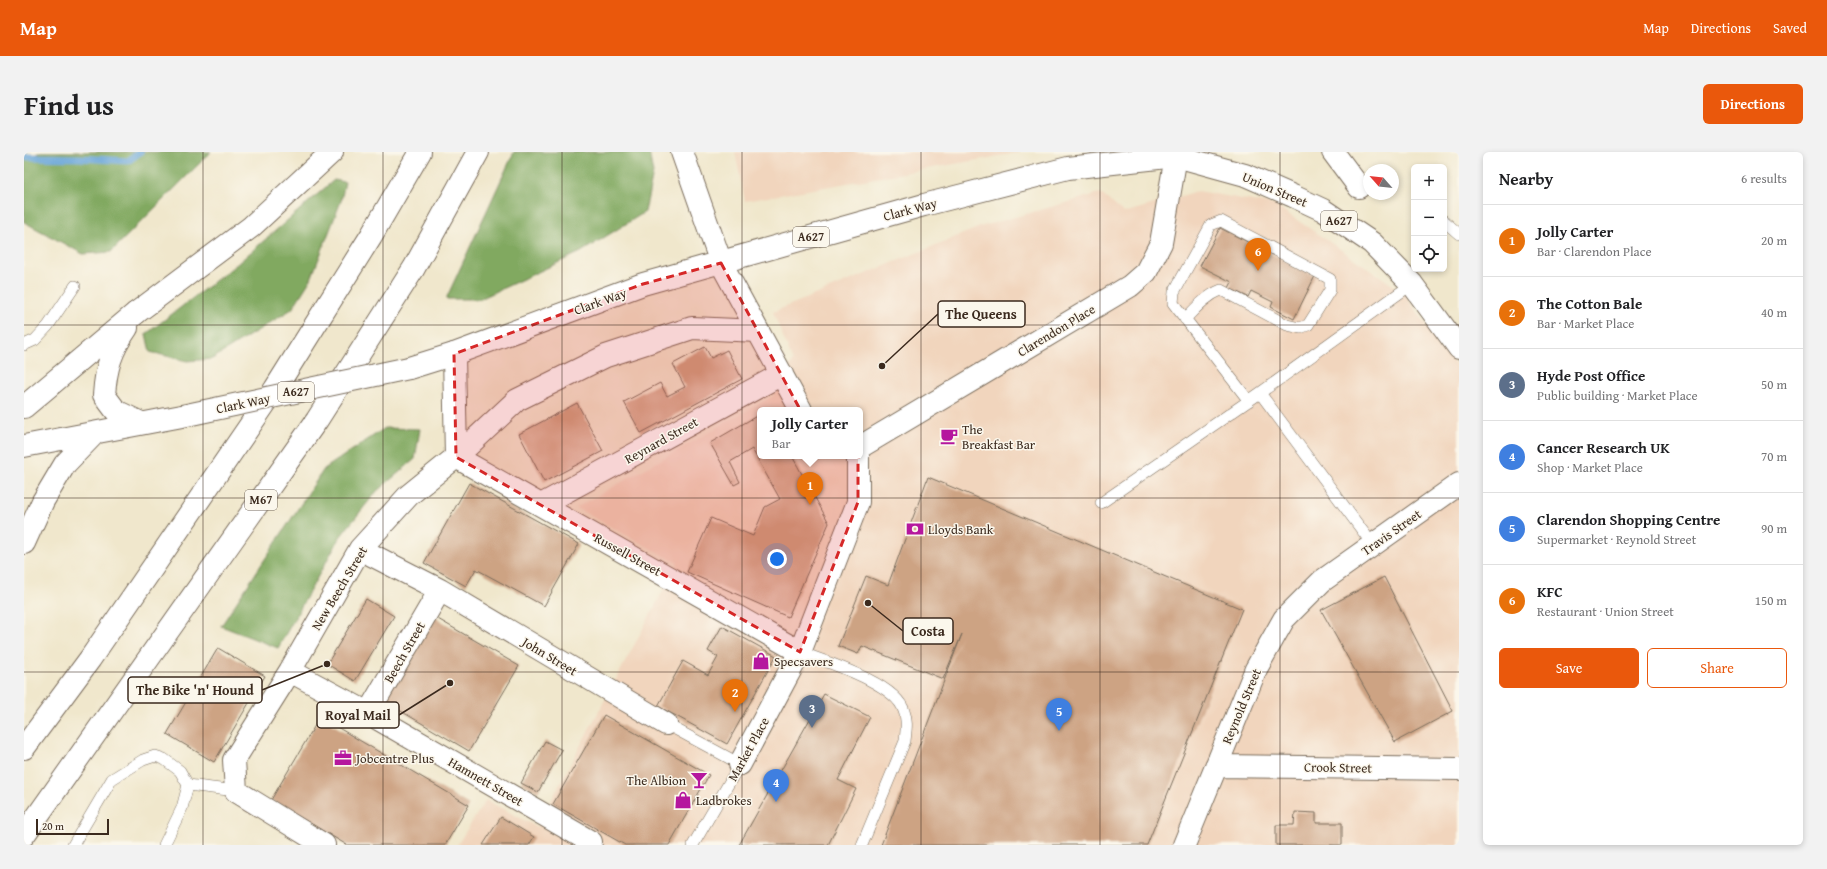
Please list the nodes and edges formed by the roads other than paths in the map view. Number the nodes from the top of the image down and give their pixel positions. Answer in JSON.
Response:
{"nodes":[{"id":1,"x":332,"y":152,"type":"edge"},
{"id":2,"x":420,"y":152,"type":"edge"},
{"id":3,"x":478,"y":152,"type":"edge"},
{"id":4,"x":682,"y":152,"type":"edge"},
{"id":5,"x":1333,"y":152,"type":"edge"},
{"id":6,"x":1176,"y":154,"type":"edge"},
{"id":7,"x":1359,"y":187,"type":"dead end"},
{"id":8,"x":1447,"y":224,"type":"edge"},
{"id":9,"x":1459,"y":234,"type":"edge"},
{"id":10,"x":721,"y":263,"type":"junction"},
{"id":11,"x":1412,"y":284,"type":"junction"},
{"id":12,"x":76,"y":286,"type":"dead end"},
{"id":13,"x":136,"y":313,"type":"junction"},
{"id":14,"x":1184,"y":319,"type":"junction"},
{"id":15,"x":758,"y":331,"type":"junction"},
{"id":16,"x":24,"y":345,"type":"edge"},
{"id":17,"x":1459,"y":348,"type":"edge"},
{"id":18,"x":454,"y":354,"type":"junction"},
{"id":19,"x":782,"y":374,"type":"junction"},
{"id":20,"x":1260,"y":393,"type":"junction"},
{"id":21,"x":1249,"y":401,"type":"junction"},
{"id":22,"x":24,"y":407,"type":"edge"},
{"id":23,"x":799,"y":407,"type":"edge"},
{"id":24,"x":141,"y":423,"type":"junction"},
{"id":25,"x":95,"y":433,"type":"junction"},
{"id":26,"x":863,"y":445,"type":"edge"},
{"id":27,"x":24,"y":446,"type":"edge"},
{"id":28,"x":456,"y":457,"type":"junction"},
{"id":29,"x":858,"y":459,"type":"edge"},
{"id":30,"x":1459,"y":484,"type":"edge"},
{"id":31,"x":1101,"y":503,"type":"dead end"},
{"id":32,"x":541,"y":505,"type":"junction"},
{"id":33,"x":24,"y":543,"type":"edge"},
{"id":34,"x":1373,"y":545,"type":"junction"},
{"id":35,"x":360,"y":549,"type":"junction"},
{"id":36,"x":1322,"y":581,"type":"joint"},
{"id":37,"x":440,"y":590,"type":"junction"},
{"id":38,"x":800,"y":652,"type":"junction"},
{"id":39,"x":290,"y":671,"type":"junction"},
{"id":40,"x":368,"y":714,"type":"junction"},
{"id":41,"x":666,"y":724,"type":"joint"},
{"id":42,"x":24,"y":748,"type":"edge"},
{"id":43,"x":740,"y":764,"type":"junction"},
{"id":44,"x":1216,"y":766,"type":"junction"},
{"id":45,"x":1459,"y":769,"type":"edge"},
{"id":46,"x":188,"y":785,"type":"junction"},
{"id":47,"x":236,"y":791,"type":"junction"},
{"id":48,"x":24,"y":835,"type":"edge"},
{"id":49,"x":594,"y":843,"type":"edge"},
{"id":50,"x":73,"y":845,"type":"edge"},
{"id":51,"x":164,"y":845,"type":"edge"},
{"id":52,"x":324,"y":845,"type":"edge"},
{"id":53,"x":693,"y":845,"type":"edge"},
{"id":54,"x":862,"y":845,"type":"edge"},
{"id":55,"x":1184,"y":845,"type":"edge"}],
"edges":[{"from":1,"to":13,"type":"main road"},
{"from":2,"to":42,"type":"main road"},
{"from":3,"to":48,"type":"main road","number":"M67"},
{"from":4,"to":10,"type":"main road"},
{"from":5,"to":7,"type":"main road"},
{"from":6,"to":10,"type":"main road","name":"Clark Way","number":"A627"},
{"from":6,"to":11,"type":"main road","name":"Union Street","number":"A627"},
{"from":6,"to":26,"type":"main road","name":"Clarendon Place"},
{"from":8,"to":9,"type":"lane"},
{"from":10,"to":15,"type":"main road"},
{"from":10,"to":18,"type":"main road","name":"Clark Way","number":"A627"},
{"from":11,"to":17,"type":"main road","name":"Union Street","number":"A627"},
{"from":11,"to":20,"type":"lane"},
{"from":12,"to":16,"type":"lane"},
{"from":13,"to":22,"type":"main road"},
{"from":13,"to":24,"type":"main road"},
{"from":14,"to":14,"type":"lane"},
{"from":14,"to":21,"type":"lane"},
{"from":15,"to":19,"type":"main road"},
{"from":15,"to":28,"type":"main road","name":"New Beech Street"},
{"from":18,"to":24,"type":"main road","name":"Clark Way","number":"A627","bridge":true},
{"from":18,"to":28,"type":"main road"},
{"from":19,"to":23,"type":"main road"},
{"from":19,"to":32,"type":"main road","name":"Reynard Street"},
{"from":20,"to":21,"type":"lane"},
{"from":20,"to":34,"type":"lane"},
{"from":21,"to":31,"type":"lane"},
{"from":24,"to":25,"type":"main road","name":"Clark Way","number":"A627"},
{"from":25,"to":27,"type":"main road","name":"Clark Way","number":"A627"},
{"from":25,"to":33,"type":"main road"},
{"from":28,"to":32,"type":"main road","name":"Russell Street"},
{"from":28,"to":35,"type":"main road","name":"New Beech Street"},
{"from":29,"to":38,"type":"main road","name":"Market Place"},
{"from":30,"to":34,"type":"main road","name":"Travis Street"},
{"from":32,"to":38,"type":"main road","name":"Russell Street"},
{"from":34,"to":36,"type":"main road","name":"Travis Street"},
{"from":35,"to":37,"type":"main road","name":"John Street"},
{"from":35,"to":39,"type":"main road","name":"New Beech Street"},
{"from":36,"to":44,"type":"main road","name":"Reynold Street"},
{"from":37,"to":40,"type":"main road","name":"Beech Street"},
{"from":37,"to":41,"type":"main road","name":"John Street"},
{"from":38,"to":43,"type":"main road","name":"Market Place"},
{"from":38,"to":54,"type":"lane"},
{"from":39,"to":40,"type":"main road","name":"Hamnett Street"},
{"from":39,"to":47,"type":"main road","name":"New Beech Street"},
{"from":40,"to":49,"type":"main road","name":"Hamnett Street"},
{"from":41,"to":43,"type":"lane","name":"John Street"},
{"from":43,"to":53,"type":"lane","name":"Market Place"},
{"from":44,"to":45,"type":"main road","name":"Crook Street"},
{"from":44,"to":55,"type":"main road","name":"Reynold Street"},
{"from":46,"to":47,"type":"lane"},
{"from":46,"to":50,"type":"lane"},
{"from":46,"to":51,"type":"lane"},
{"from":47,"to":52,"type":"main road"}]}
